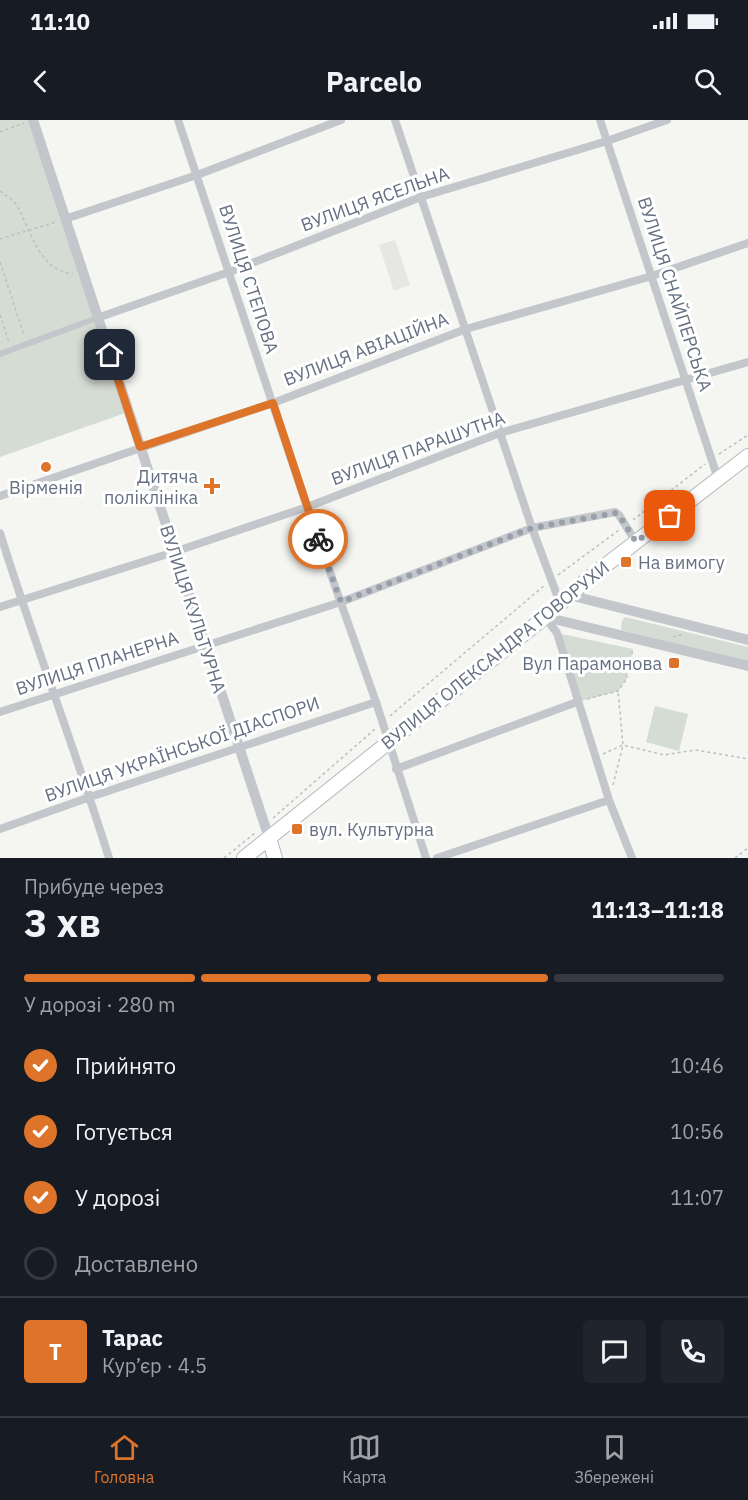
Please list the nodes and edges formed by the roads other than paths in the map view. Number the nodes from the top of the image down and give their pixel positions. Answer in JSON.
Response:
{"nodes":[{"id":1,"x":34,"y":120,"type":"edge"},
{"id":2,"x":178,"y":120,"type":"edge"},
{"id":3,"x":341,"y":120,"type":"edge"},
{"id":4,"x":394,"y":120,"type":"edge"},
{"id":5,"x":600,"y":120,"type":"edge"},
{"id":6,"x":668,"y":120,"type":"edge"},
{"id":7,"x":607,"y":141,"type":"junction"},
{"id":8,"x":196,"y":175,"type":"junction"},
{"id":9,"x":420,"y":197,"type":"junction"},
{"id":10,"x":65,"y":219,"type":"junction"},
{"id":11,"x":748,"y":243,"type":"edge"},
{"id":12,"x":229,"y":272,"type":"junction"},
{"id":13,"x":652,"y":276,"type":"junction"},
{"id":14,"x":97,"y":318,"type":"junction"},
{"id":15,"x":466,"y":329,"type":"junction"},
{"id":16,"x":0,"y":354,"type":"edge"},
{"id":17,"x":748,"y":362,"type":"edge"},
{"id":18,"x":687,"y":381,"type":"junction"},
{"id":19,"x":273,"y":403,"type":"junction"},
{"id":20,"x":500,"y":433,"type":"junction"},
{"id":21,"x":140,"y":447,"type":"junction"},
{"id":22,"x":748,"y":456,"type":"edge"},
{"id":23,"x":718,"y":479,"type":"junction"},
{"id":24,"x":0,"y":496,"type":"edge"},
{"id":25,"x":307,"y":507,"type":"junction"},
{"id":26,"x":532,"y":528,"type":"junction"},
{"id":27,"x":0,"y":533,"type":"edge"},
{"id":28,"x":636,"y":542,"type":"junction"},
{"id":29,"x":174,"y":552,"type":"junction"},
{"id":30,"x":565,"y":599,"type":"junction"},
{"id":31,"x":21,"y":600,"type":"junction"},
{"id":32,"x":341,"y":602,"type":"junction"},
{"id":33,"x":0,"y":607,"type":"edge"},
{"id":34,"x":545,"y":617,"type":"junction"},
{"id":35,"x":748,"y":640,"type":"edge"},
{"id":36,"x":204,"y":645,"type":"junction"},
{"id":37,"x":748,"y":666,"type":"edge"},
{"id":38,"x":54,"y":695,"type":"junction"},
{"id":39,"x":376,"y":702,"type":"junction"},
{"id":40,"x":577,"y":702,"type":"junction"},
{"id":41,"x":0,"y":712,"type":"edge"},
{"id":42,"x":387,"y":741,"type":"junction"},
{"id":43,"x":239,"y":748,"type":"junction"},
{"id":44,"x":396,"y":769,"type":"junction"},
{"id":45,"x":90,"y":797,"type":"junction"},
{"id":46,"x":609,"y":800,"type":"junction"},
{"id":47,"x":0,"y":829,"type":"edge"},
{"id":48,"x":269,"y":838,"type":"junction"},
{"id":49,"x":109,"y":858,"type":"edge"},
{"id":50,"x":244,"y":858,"type":"edge"},
{"id":51,"x":276,"y":858,"type":"edge"},
{"id":52,"x":426,"y":858,"type":"edge"},
{"id":53,"x":437,"y":858,"type":"edge"},
{"id":54,"x":632,"y":858,"type":"edge"}],
"edges":[{"from":1,"to":10,"type":"street","name":"ВУЛИЦЯ КУЛЬТУРНА"},
{"from":2,"to":8,"type":"street","name":"ВУЛИЦЯ СТЕПОВА"},
{"from":3,"to":8,"type":"street"},
{"from":4,"to":9,"type":"street"},
{"from":5,"to":7,"type":"street","name":"ВУЛИЦЯ СНАЙПЕРСЬКА"},
{"from":6,"to":7,"type":"street","name":"ВУЛИЦЯ ЯСЕЛЬНА"},
{"from":7,"to":9,"type":"street","name":"ВУЛИЦЯ ЯСЕЛЬНА"},
{"from":7,"to":13,"type":"street","name":"ВУЛИЦЯ СНАЙПЕРСЬКА"},
{"from":8,"to":10,"type":"street"},
{"from":8,"to":12,"type":"street","name":"ВУЛИЦЯ СТЕПОВА"},
{"from":9,"to":12,"type":"street","name":"ВУЛИЦЯ ЯСЕЛЬНА"},
{"from":9,"to":15,"type":"street"},
{"from":10,"to":14,"type":"street","name":"ВУЛИЦЯ КУЛЬТУРНА"},
{"from":11,"to":13,"type":"street","name":"ВУЛИЦЯ АВІАЦІЙНА"},
{"from":12,"to":14,"type":"street","name":"ВУЛИЦЯ ЯСЕЛЬНА"},
{"from":12,"to":19,"type":"street","name":"ВУЛИЦЯ СТЕПОВА"},
{"from":13,"to":15,"type":"street","name":"ВУЛИЦЯ АВІАЦІЙНА"},
{"from":13,"to":18,"type":"street","name":"ВУЛИЦЯ СНАЙПЕРСЬКА"},
{"from":14,"to":16,"type":"street"},
{"from":14,"to":21,"type":"street","name":"ВУЛИЦЯ КУЛЬТУРНА"},
{"from":15,"to":19,"type":"street","name":"ВУЛИЦЯ АВІАЦІЙНА"},
{"from":15,"to":20,"type":"street"},
{"from":17,"to":18,"type":"street","name":"ВУЛИЦЯ ПАРАШУТНА"},
{"from":18,"to":20,"type":"street","name":"ВУЛИЦЯ ПАРАШУТНА"},
{"from":18,"to":23,"type":"street","name":"ВУЛИЦЯ СНАЙПЕРСЬКА"},
{"from":19,"to":21,"type":"street","name":"ВУЛИЦЯ АВІАЦІЙНА"},
{"from":19,"to":25,"type":"street","name":"ВУЛИЦЯ СТЕПОВА"},
{"from":20,"to":25,"type":"street","name":"ВУЛИЦЯ ПАРАШУТНА"},
{"from":20,"to":26,"type":"street"},
{"from":21,"to":24,"type":"street","name":"ВУЛИЦЯ АВІАЦІЙНА"},
{"from":21,"to":29,"type":"street","name":"ВУЛИЦЯ КУЛЬТУРНА"},
{"from":22,"to":23,"type":"main road","name":"ВУЛИЦЯ ОЛЕКСАНДРА ГОВОРУХИ"},
{"from":23,"to":28,"type":"main road","name":"ВУЛИЦЯ ОЛЕКСАНДРА ГОВОРУХИ"},
{"from":25,"to":29,"type":"street","name":"ВУЛИЦЯ ПАРАШУТНА"},
{"from":25,"to":32,"type":"street","name":"ВУЛИЦЯ СТЕПОВА"},
{"from":26,"to":28,"type":"street","name":"ВУЛИЦЯ ПЛАНЕРНА"},
{"from":26,"to":30,"type":"street"},
{"from":26,"to":32,"type":"street","name":"ВУЛИЦЯ ПЛАНЕРНА"},
{"from":27,"to":31,"type":"street"},
{"from":28,"to":30,"type":"main road","name":"ВУЛИЦЯ ОЛЕКСАНДРА ГОВОРУХИ"},
{"from":29,"to":31,"type":"street","name":"ВУЛИЦЯ ПАРАШУТНА"},
{"from":29,"to":36,"type":"street","name":"ВУЛИЦЯ КУЛЬТУРНА"},
{"from":30,"to":34,"type":"main road","name":"ВУЛИЦЯ ОЛЕКСАНДРА ГОВОРУХИ"},
{"from":30,"to":35,"type":"street"},
{"from":31,"to":33,"type":"street","name":"ВУЛИЦЯ ПАРАШУТНА"},
{"from":31,"to":38,"type":"street"},
{"from":32,"to":36,"type":"street","name":"ВУЛИЦЯ ПЛАНЕРНА"},
{"from":32,"to":39,"type":"street","name":"ВУЛИЦЯ СТЕПОВА"},
{"from":34,"to":37,"type":"street"},
{"from":34,"to":40,"type":"street"},
{"from":34,"to":42,"type":"main road","name":"ВУЛИЦЯ ОЛЕКСАНДРА ГОВОРУХИ"},
{"from":36,"to":38,"type":"street","name":"ВУЛИЦЯ ПЛАНЕРНА"},
{"from":36,"to":43,"type":"street","name":"ВУЛИЦЯ КУЛЬТУРНА"},
{"from":38,"to":41,"type":"street","name":"ВУЛИЦЯ ПЛАНЕРНА"},
{"from":38,"to":45,"type":"street"},
{"from":39,"to":42,"type":"street","name":"ВУЛИЦЯ СТЕПОВА"},
{"from":39,"to":43,"type":"street","name":"ВУЛИЦЯ УКРАЇНСЬКОЇ ДІАСПОРИ"},
{"from":40,"to":44,"type":"street"},
{"from":40,"to":46,"type":"street"},
{"from":42,"to":44,"type":"street","name":"ВУЛИЦЯ СТЕПОВА"},
{"from":42,"to":48,"type":"main road","name":"ВУЛИЦЯ ОЛЕКСАНДРА ГОВОРУХИ"},
{"from":43,"to":45,"type":"street","name":"ВУЛИЦЯ УКРАЇНСЬКОЇ ДІАСПОРИ"},
{"from":43,"to":48,"type":"street","name":"ВУЛИЦЯ КУЛЬТУРНА"},
{"from":44,"to":52,"type":"street","name":"ВУЛИЦЯ СТЕПОВА"},
{"from":45,"to":47,"type":"street","name":"ВУЛИЦЯ УКРАЇНСЬКОЇ ДІАСПОРИ"},
{"from":45,"to":49,"type":"street"},
{"from":46,"to":53,"type":"street"},
{"from":46,"to":54,"type":"street"},
{"from":48,"to":50,"type":"main road","name":"ВУЛИЦЯ ОЛЕКСАНДРА ГОВОРУХИ"},
{"from":48,"to":51,"type":"main road","name":"ВУЛИЦЯ КУЛЬТУРНА"}]}
